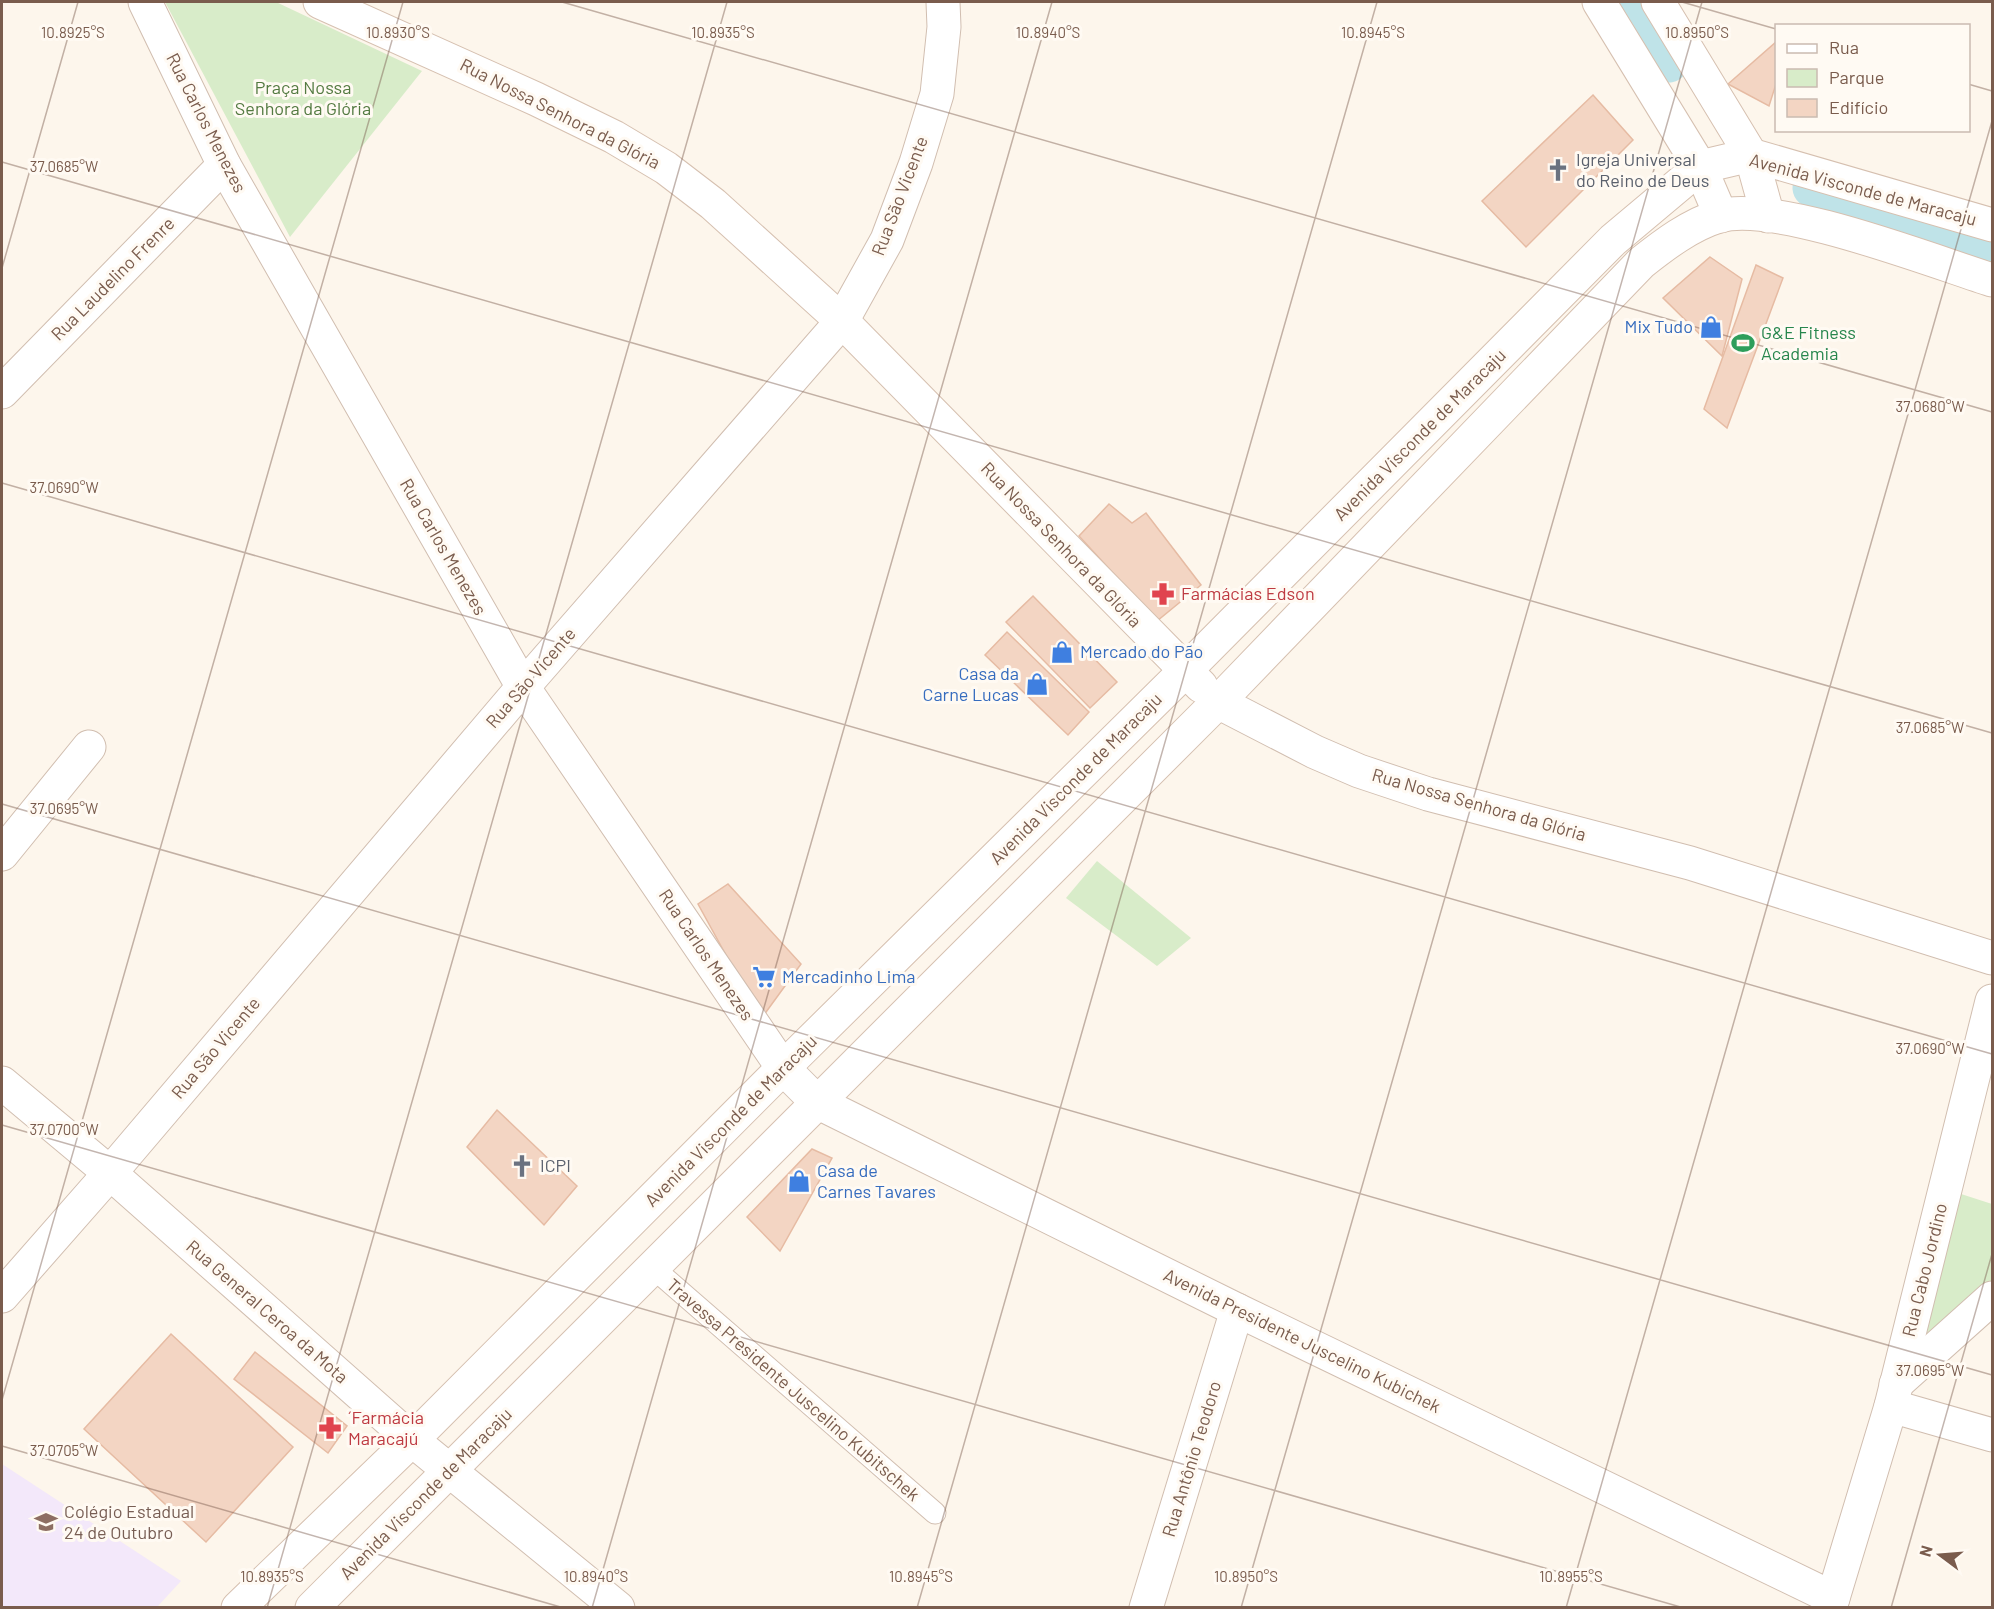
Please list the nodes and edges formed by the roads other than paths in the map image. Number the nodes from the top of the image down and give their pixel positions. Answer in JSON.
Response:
{"nodes":[{"id":1,"x":145,"y":2,"type":"edge"},
{"id":2,"x":943,"y":2,"type":"edge"},
{"id":3,"x":1599,"y":2,"type":"edge"},
{"id":4,"x":1658,"y":2,"type":"edge"},
{"id":5,"x":339,"y":5,"type":"edge"},
{"id":6,"x":1751,"y":155,"type":"junction"},
{"id":7,"x":224,"y":165,"type":"junction"},
{"id":8,"x":1700,"y":167,"type":"junction"},
{"id":9,"x":1721,"y":216,"type":"junction"},
{"id":10,"x":1768,"y":216,"type":"junction"},
{"id":11,"x":1992,"y":225,"type":"edge"},
{"id":12,"x":1992,"y":280,"type":"edge"},
{"id":13,"x":842,"y":321,"type":"junction"},
{"id":14,"x":2,"y":392,"type":"edge"},
{"id":15,"x":1185,"y":671,"type":"junction"},
{"id":16,"x":523,"y":687,"type":"junction"},
{"id":17,"x":1218,"y":702,"type":"junction"},
{"id":18,"x":89,"y":747,"type":"dead end"},
{"id":19,"x":2,"y":854,"type":"edge"},
{"id":20,"x":1992,"y":958,"type":"edge"},
{"id":21,"x":1992,"y":1000,"type":"edge"},
{"id":22,"x":783,"y":1068,"type":"junction"},
{"id":23,"x":2,"y":1083,"type":"edge"},
{"id":24,"x":817,"y":1102,"type":"junction"},
{"id":25,"x":110,"y":1173,"type":"junction"},
{"id":26,"x":651,"y":1266,"type":"junction"},
{"id":27,"x":2,"y":1296,"type":"edge"},
{"id":28,"x":1992,"y":1298,"type":"edge"},
{"id":29,"x":1237,"y":1310,"type":"junction"},
{"id":30,"x":1894,"y":1395,"type":"junction"},
{"id":31,"x":1992,"y":1435,"type":"edge"},
{"id":32,"x":412,"y":1440,"type":"junction"},
{"id":33,"x":450,"y":1471,"type":"junction"},
{"id":34,"x":935,"y":1513,"type":"dead end"},
{"id":35,"x":1832,"y":1603,"type":"edge"},
{"id":36,"x":238,"y":1608,"type":"edge"},
{"id":37,"x":312,"y":1608,"type":"edge"},
{"id":38,"x":618,"y":1608,"type":"edge"},
{"id":39,"x":1146,"y":1608,"type":"edge"}],
"edges":[{"from":1,"to":7,"type":"street","name":"Rua Carlos Menezes"},
{"from":2,"to":13,"type":"street","name":"Rua São Vicente"},
{"from":3,"to":8,"type":"street"},
{"from":4,"to":6,"type":"street"},
{"from":5,"to":13,"type":"street","name":"Rua Nossa Senhora da Glória"},
{"from":6,"to":8,"type":"street","name":"Avenida Visconde de Maracaju"},
{"from":6,"to":10,"type":"street"},
{"from":6,"to":11,"type":"street","name":"Avenida Visconde de Maracaju"},
{"from":7,"to":14,"type":"street","name":"Rua Laudelino Frenre"},
{"from":7,"to":16,"type":"street","name":"Rua Carlos Menezes"},
{"from":8,"to":9,"type":"street"},
{"from":8,"to":15,"type":"street","name":"Avenida Visconde de Maracaju"},
{"from":9,"to":10,"type":"street","name":"Avenida Visconde de Maracaju"},
{"from":9,"to":17,"type":"street","name":"Avenida Visconde de Maracaju"},
{"from":10,"to":12,"type":"street","name":"Avenida Visconde de Maracaju"},
{"from":13,"to":15,"type":"street","name":"Rua Nossa Senhora da Glória"},
{"from":13,"to":16,"type":"street","name":"Rua São Vicente"},
{"from":15,"to":17,"type":"street","name":"Rua Nossa Senhora da Glória"},
{"from":15,"to":22,"type":"street","name":"Avenida Visconde de Maracaju"},
{"from":16,"to":22,"type":"street","name":"Rua Carlos Menezes"},
{"from":16,"to":25,"type":"street","name":"Rua São Vicente"},
{"from":17,"to":20,"type":"street","name":"Rua Nossa Senhora da Glória"},
{"from":17,"to":24,"type":"street","name":"Avenida Visconde de Maracaju"},
{"from":18,"to":19,"type":"street"},
{"from":21,"to":30,"type":"street","name":"Rua Cabo Jordino"},
{"from":22,"to":24,"type":"street","name":"Avenida Presidente Juscelino Kubichek"},
{"from":22,"to":32,"type":"street","name":"Avenida Visconde de Maracaju"},
{"from":23,"to":25,"type":"street","name":"Rua General Ceroa da Mota"},
{"from":24,"to":26,"type":"street","name":"Avenida Visconde de Maracaju"},
{"from":24,"to":29,"type":"street","name":"Avenida Presidente Juscelino Kubichek"},
{"from":25,"to":27,"type":"street","name":"Rua São Vicente"},
{"from":25,"to":32,"type":"street","name":"Rua General Ceroa da Mota"},
{"from":26,"to":33,"type":"street","name":"Avenida Visconde de Maracaju"},
{"from":26,"to":34,"type":"lane","name":"Travessa Presidente Juscelino Kubitschek"},
{"from":28,"to":30,"type":"street"},
{"from":29,"to":35,"type":"street","name":"Avenida Presidente Juscelino Kubichek"},
{"from":29,"to":39,"type":"street","name":"Rua Antônio Teodoro"},
{"from":30,"to":31,"type":"street"},
{"from":30,"to":35,"type":"street","name":"Rua Cabo Jordino"},
{"from":32,"to":33,"type":"street","name":"Rua General Ceroa da Mota"},
{"from":32,"to":36,"type":"street","name":"Avenida Visconde de Maracaju"},
{"from":33,"to":37,"type":"street","name":"Avenida Visconde de Maracaju"},
{"from":33,"to":38,"type":"street","name":"Rua General Ceroa da Mota"}]}
